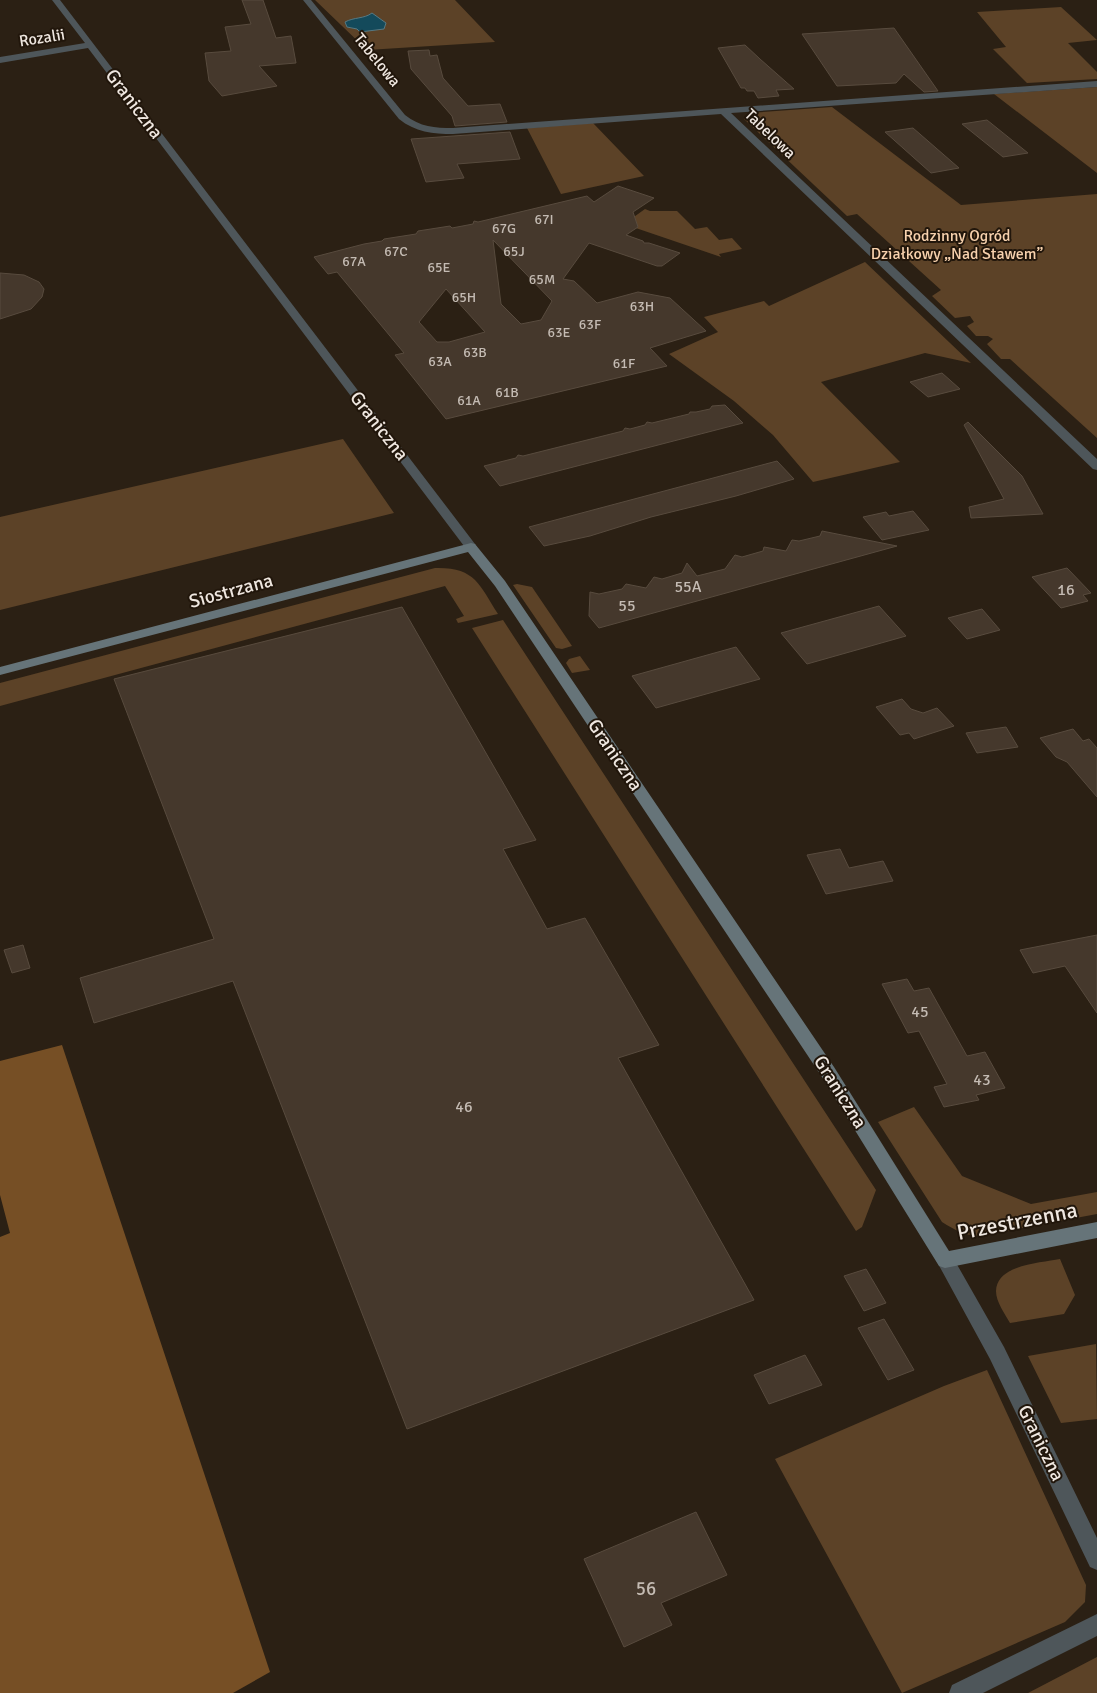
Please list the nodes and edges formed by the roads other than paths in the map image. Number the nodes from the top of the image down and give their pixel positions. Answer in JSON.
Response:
{"nodes":[{"id":1,"x":56,"y":0,"type":"edge"},
{"id":2,"x":307,"y":0,"type":"edge"},
{"id":3,"x":90,"y":45,"type":"junction"},
{"id":4,"x":0,"y":60,"type":"edge"},
{"id":5,"x":1097,"y":84,"type":"edge"},
{"id":6,"x":723,"y":111,"type":"junction"},
{"id":7,"x":1097,"y":466,"type":"edge"},
{"id":8,"x":471,"y":546,"type":"junction"},
{"id":9,"x":0,"y":671,"type":"edge"},
{"id":10,"x":1097,"y":1230,"type":"edge"},
{"id":11,"x":945,"y":1260,"type":"junction"},
{"id":12,"x":1097,"y":1560,"type":"edge"},
{"id":13,"x":1097,"y":1625,"type":"edge"},
{"id":14,"x":960,"y":1693,"type":"edge"}],
"edges":[{"from":1,"to":3,"type":"street","name":"Graniczna"},
{"from":2,"to":6,"type":"street","name":"Tabelowa"},
{"from":3,"to":4,"type":"street","name":"Rozalii"},
{"from":3,"to":8,"type":"street","name":"Graniczna"},
{"from":5,"to":6,"type":"street"},
{"from":6,"to":7,"type":"street","name":"Tabelowa"},
{"from":8,"to":9,"type":"street","name":"Siostrzana"},
{"from":8,"to":11,"type":"street","name":"Graniczna"},
{"from":10,"to":11,"type":"street","name":"Przestrzenna"},
{"from":11,"to":12,"type":"street","name":"Graniczna"},
{"from":13,"to":14,"type":"street"}]}
